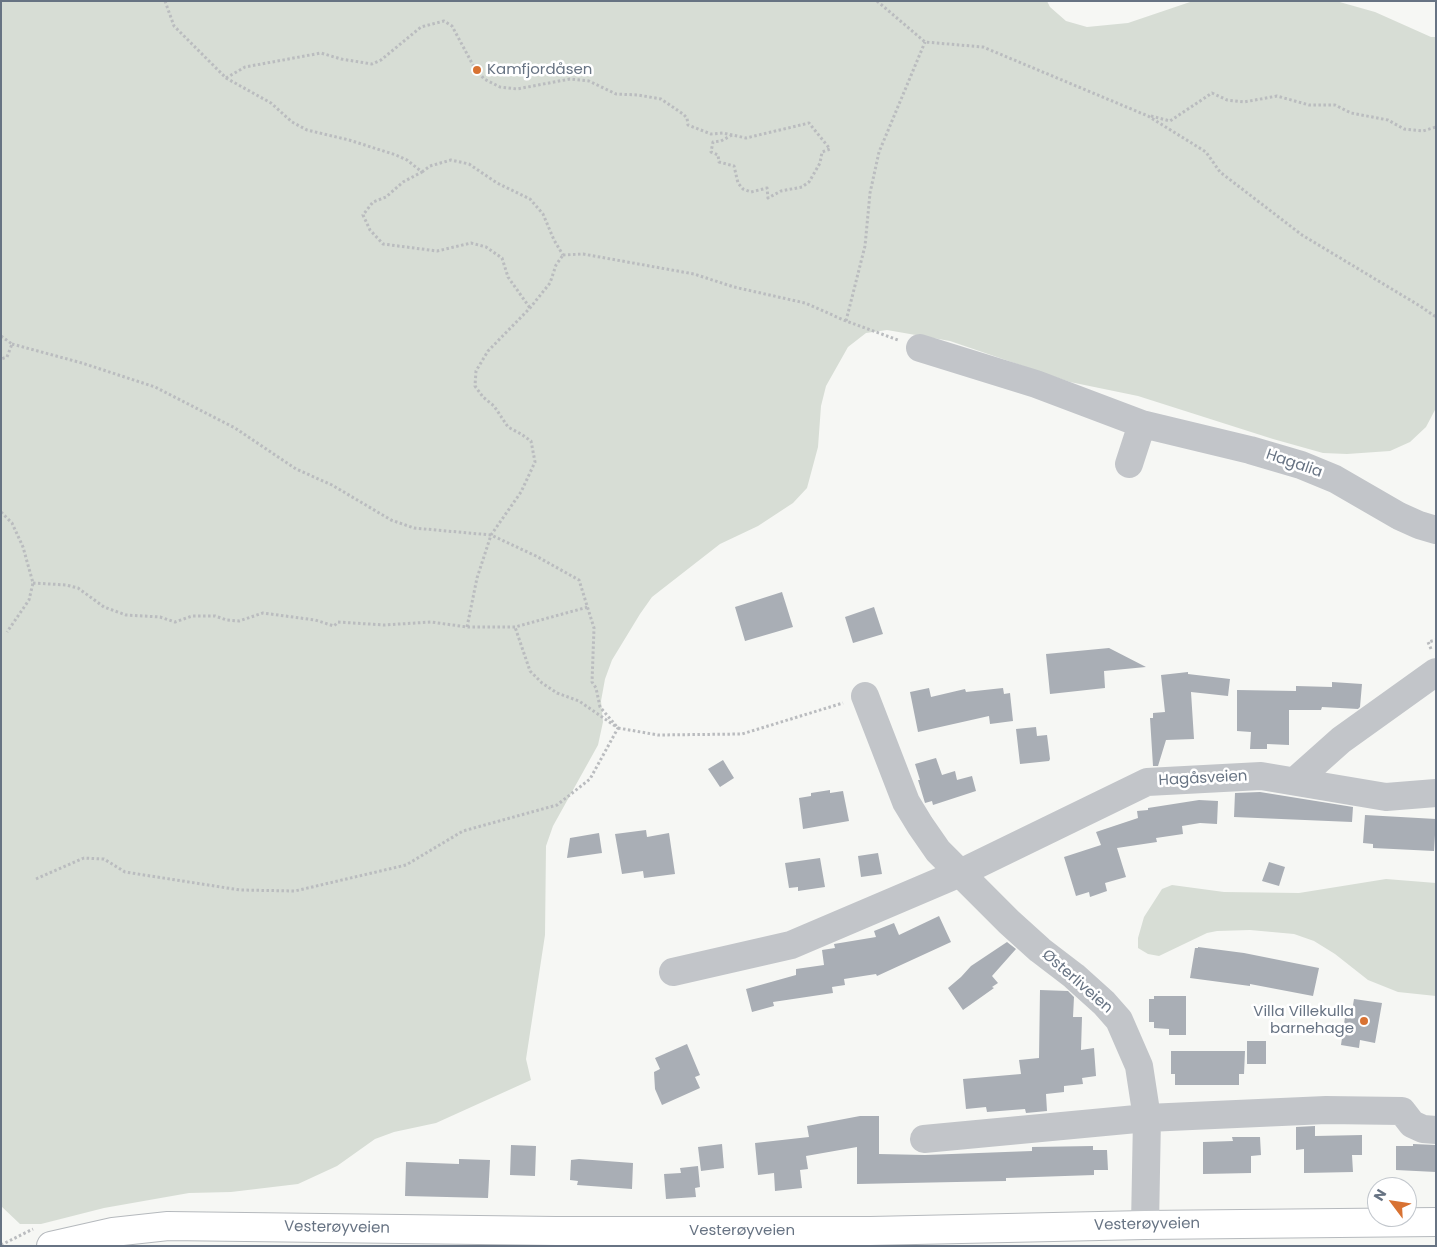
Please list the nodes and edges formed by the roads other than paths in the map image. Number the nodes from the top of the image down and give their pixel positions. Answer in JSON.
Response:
{"nodes":[{"id":1,"x":920,"y":348,"type":"road end"},
{"id":2,"x":1142,"y":424,"type":"junction"},
{"id":3,"x":1129,"y":464,"type":"dead end"},
{"id":4,"x":1436,"y":530,"type":"edge"},
{"id":5,"x":1436,"y":672,"type":"edge"},
{"id":6,"x":865,"y":696,"type":"road end"},
{"id":7,"x":1295,"y":781,"type":"junction"},
{"id":8,"x":1436,"y":793,"type":"edge"},
{"id":9,"x":960,"y":873,"type":"junction"},
{"id":10,"x":673,"y":972,"type":"dead end"},
{"id":11,"x":1147,"y":1118,"type":"junction"},
{"id":12,"x":1436,"y":1130,"type":"edge"},
{"id":13,"x":924,"y":1139,"type":"dead end"},
{"id":14,"x":1436,"y":1222,"type":"edge"},
{"id":15,"x":1145,"y":1225,"type":"junction"},
{"id":16,"x":528,"y":1238,"type":"edge"},
{"id":17,"x":51,"y":1246,"type":"edge"}],
"edges":[{"from":1,"to":2,"type":"street","name":"Hagalia"},
{"from":2,"to":3,"type":"street"},
{"from":2,"to":4,"type":"street","name":"Hagalia"},
{"from":5,"to":7,"type":"street"},
{"from":6,"to":9,"type":"street","name":"Østerliveien"},
{"from":7,"to":8,"type":"street","name":"Hagåsveien"},
{"from":7,"to":9,"type":"street","name":"Hagåsveien"},
{"from":9,"to":10,"type":"street"},
{"from":9,"to":11,"type":"street","name":"Østerliveien"},
{"from":11,"to":12,"type":"street"},
{"from":11,"to":13,"type":"street"},
{"from":11,"to":15,"type":"street","name":"Østerliveien"},
{"from":14,"to":15,"type":"main road","name":"Vesterøyveien"},
{"from":15,"to":16,"type":"main road","name":"Vesterøyveien"},
{"from":16,"to":17,"type":"main road","name":"Vesterøyveien"}]}
